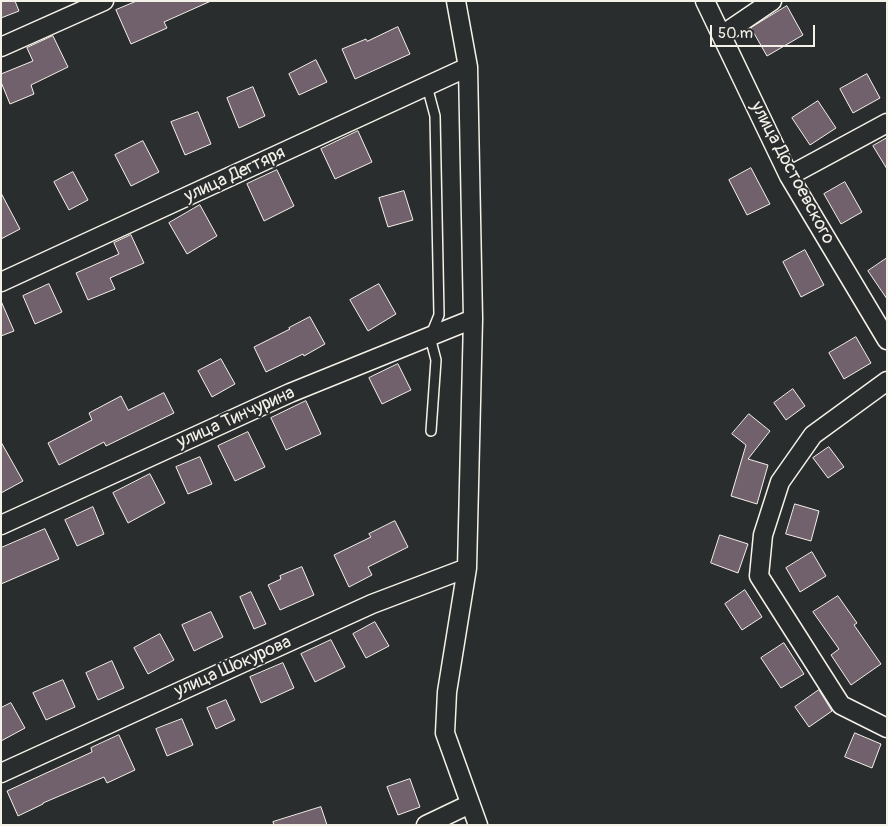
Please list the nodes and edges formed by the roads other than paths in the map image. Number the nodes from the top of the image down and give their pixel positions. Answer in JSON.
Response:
{"nodes":[{"id":1,"x":104,"y":1,"type":"edge"},
{"id":2,"x":456,"y":1,"type":"edge"},
{"id":3,"x":705,"y":1,"type":"edge"},
{"id":4,"x":772,"y":1,"type":"edge"},
{"id":5,"x":722,"y":35,"type":"junction"},
{"id":6,"x":1,"y":47,"type":"edge"},
{"id":7,"x":468,"y":67,"type":"junction"},
{"id":8,"x":427,"y":86,"type":"junction"},
{"id":9,"x":887,"y":123,"type":"edge"},
{"id":10,"x":789,"y":176,"type":"junction"},
{"id":11,"x":1,"y":282,"type":"edge"},
{"id":12,"x":474,"y":319,"type":"junction"},
{"id":13,"x":430,"y":337,"type":"junction"},
{"id":14,"x":887,"y":340,"type":"edge"},
{"id":15,"x":887,"y":381,"type":"edge"},
{"id":16,"x":431,"y":431,"type":"dead end"},
{"id":17,"x":1,"y":525,"type":"edge"},
{"id":18,"x":467,"y":568,"type":"junction"},
{"id":19,"x":887,"y":728,"type":"edge"},
{"id":20,"x":1,"y":773,"type":"edge"},
{"id":21,"x":470,"y":804,"type":"junction"},
{"id":22,"x":426,"y":825,"type":"edge"},
{"id":23,"x":478,"y":825,"type":"edge"}],
"edges":[{"from":1,"to":6,"type":"street"},
{"from":2,"to":7,"type":"street"},
{"from":3,"to":5,"type":"street","name":"улица Достоевского"},
{"from":4,"to":5,"type":"street"},
{"from":5,"to":10,"type":"street","name":"улица Достоевского"},
{"from":7,"to":8,"type":"street","name":"улица Дегтяря"},
{"from":7,"to":12,"type":"street"},
{"from":8,"to":11,"type":"street","name":"улица Дегтяря"},
{"from":8,"to":13,"type":"lane"},
{"from":9,"to":10,"type":"street"},
{"from":10,"to":14,"type":"street","name":"улица Достоевского"},
{"from":12,"to":13,"type":"street","name":"улица Тинчурина"},
{"from":12,"to":18,"type":"street"},
{"from":13,"to":16,"type":"lane"},
{"from":13,"to":17,"type":"street","name":"улица Тинчурина"},
{"from":15,"to":19,"type":"street"},
{"from":18,"to":20,"type":"street","name":"улица Шокурова"},
{"from":18,"to":21,"type":"street"},
{"from":21,"to":22,"type":"street"},
{"from":21,"to":23,"type":"street"}]}
